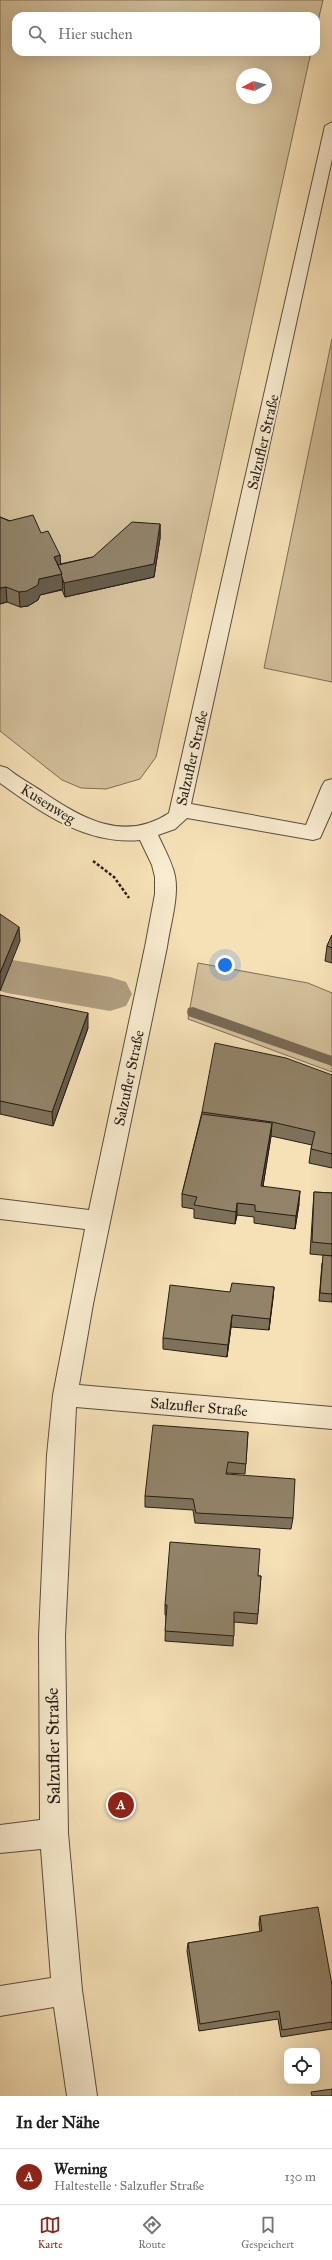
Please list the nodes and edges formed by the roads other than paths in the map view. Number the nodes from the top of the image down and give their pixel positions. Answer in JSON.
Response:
{"nodes":[{"id":1,"x":332,"y":126,"type":"edge"},
{"id":2,"x":0,"y":773,"type":"edge"},
{"id":3,"x":332,"y":786,"type":"edge"},
{"id":4,"x":181,"y":810,"type":"junction"},
{"id":5,"x":147,"y":833,"type":"junction"},
{"id":6,"x":0,"y":1209,"type":"edge"},
{"id":7,"x":98,"y":1221,"type":"junction"},
{"id":8,"x":65,"y":1395,"type":"junction"},
{"id":9,"x":332,"y":1418,"type":"edge"},
{"id":10,"x":54,"y":1833,"type":"junction"},
{"id":11,"x":0,"y":1839,"type":"edge"},
{"id":12,"x":67,"y":1990,"type":"junction"},
{"id":13,"x":0,"y":2001,"type":"edge"},
{"id":14,"x":82,"y":2096,"type":"edge"}],
"edges":[{"from":1,"to":4,"type":"street","name":"Salzufler Straße"},
{"from":2,"to":5,"type":"street","name":"Kusenweg"},
{"from":3,"to":4,"type":"street"},
{"from":4,"to":5,"type":"street","name":"Salzufler Straße"},
{"from":5,"to":7,"type":"street","name":"Salzufler Straße"},
{"from":6,"to":7,"type":"street"},
{"from":7,"to":8,"type":"street","name":"Salzufler Straße"},
{"from":8,"to":9,"type":"street","name":"Salzufler Straße"},
{"from":8,"to":10,"type":"street","name":"Salzufler Straße"},
{"from":10,"to":11,"type":"street"},
{"from":10,"to":12,"type":"street","name":"Salzufler Straße"},
{"from":12,"to":13,"type":"street"},
{"from":12,"to":14,"type":"street","name":"Salzufler Straße"}]}
